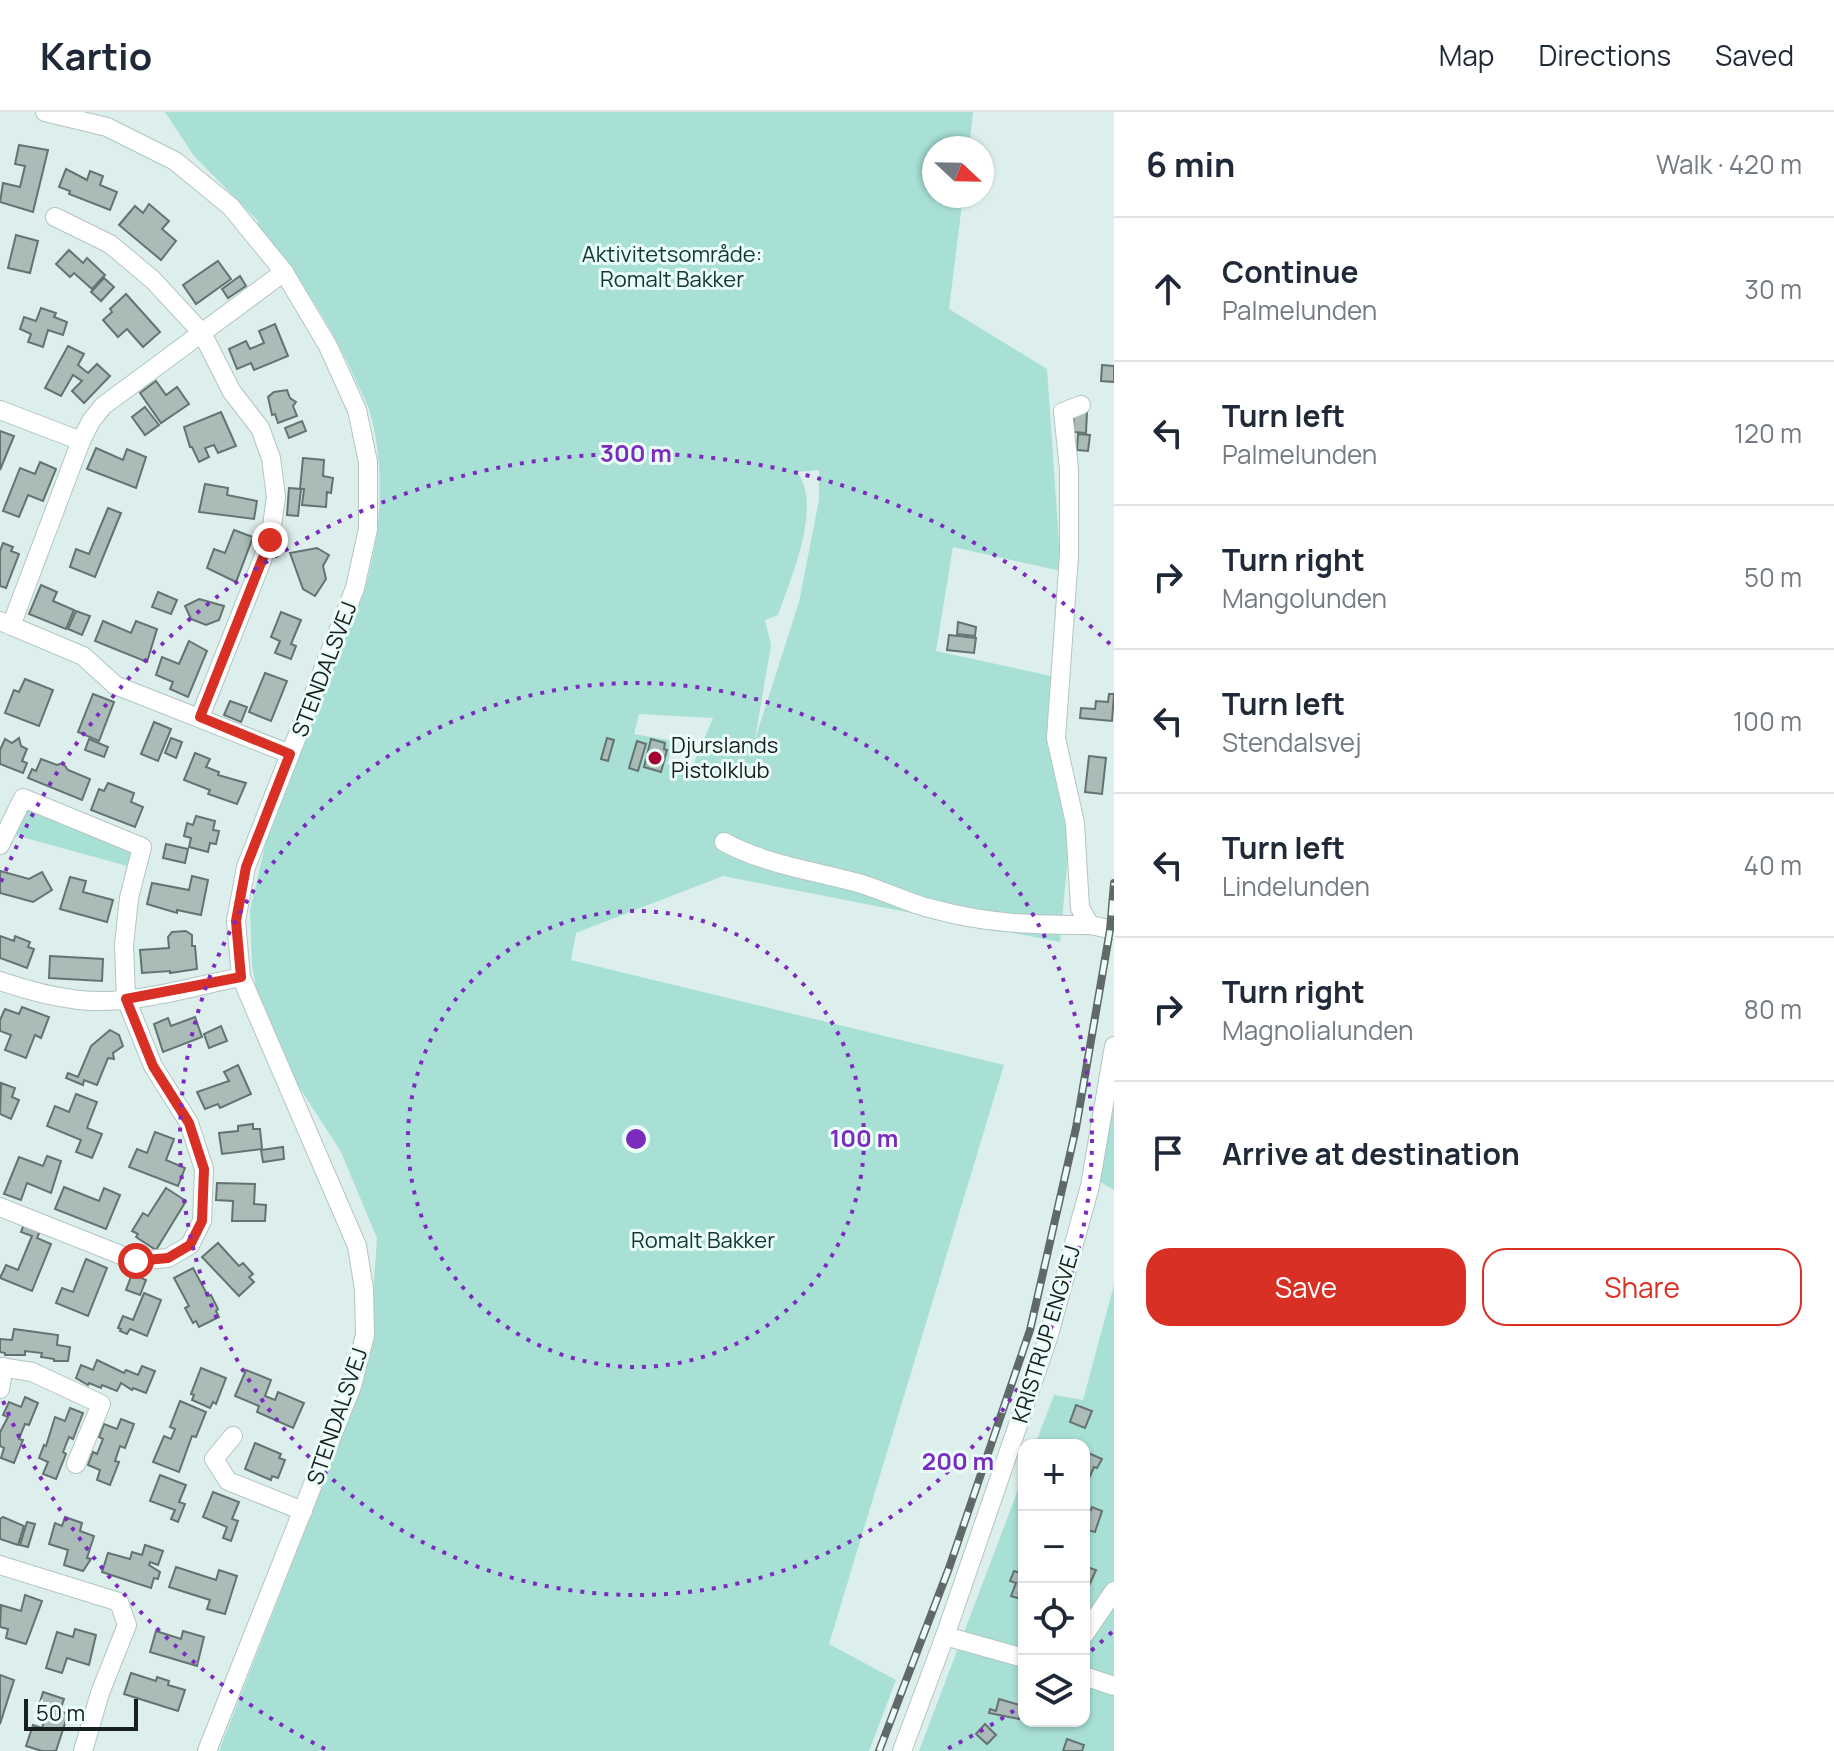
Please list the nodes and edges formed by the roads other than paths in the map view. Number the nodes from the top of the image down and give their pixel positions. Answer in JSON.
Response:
{"nodes":[{"id":1,"x":45,"y":112,"type":"edge"},
{"id":2,"x":55,"y":217,"type":"dead end"},
{"id":3,"x":284,"y":272,"type":"junction"},
{"id":4,"x":202,"y":333,"type":"junction"},
{"id":5,"x":1081,"y":405,"type":"dead end"},
{"id":6,"x":0,"y":410,"type":"edge"},
{"id":7,"x":81,"y":441,"type":"junction"},
{"id":8,"x":6,"y":624,"type":"edge"},
{"id":9,"x":200,"y":717,"type":"junction"},
{"id":10,"x":290,"y":754,"type":"junction"},
{"id":11,"x":724,"y":842,"type":"dead end"},
{"id":12,"x":0,"y":845,"type":"edge"},
{"id":13,"x":1090,"y":925,"type":"junction"},
{"id":14,"x":1114,"y":930,"type":"edge"},
{"id":15,"x":241,"y":977,"type":"junction"},
{"id":16,"x":0,"y":981,"type":"edge"},
{"id":17,"x":126,"y":999,"type":"junction"},
{"id":18,"x":1114,"y":1046,"type":"edge"},
{"id":19,"x":0,"y":1207,"type":"edge"},
{"id":20,"x":2,"y":1367,"type":"edge"},
{"id":21,"x":0,"y":1389,"type":"edge"},
{"id":22,"x":233,"y":1436,"type":"dead end"},
{"id":23,"x":76,"y":1464,"type":"dead end"},
{"id":24,"x":303,"y":1511,"type":"junction"},
{"id":25,"x":0,"y":1565,"type":"edge"},
{"id":26,"x":1114,"y":1591,"type":"edge"},
{"id":27,"x":1090,"y":1626,"type":"edge"},
{"id":28,"x":945,"y":1636,"type":"junction"},
{"id":29,"x":1018,"y":1656,"type":"edge"},
{"id":30,"x":1090,"y":1678,"type":"edge"},
{"id":31,"x":1114,"y":1686,"type":"edge"},
{"id":32,"x":83,"y":1751,"type":"edge"},
{"id":33,"x":207,"y":1751,"type":"edge"},
{"id":34,"x":902,"y":1751,"type":"edge"}],
"edges":[{"from":1,"to":3,"type":"street","name":"STENDALSVEJ"},
{"from":2,"to":4,"type":"street"},
{"from":3,"to":4,"type":"street"},
{"from":3,"to":10,"type":"street","name":"STENDALSVEJ"},
{"from":4,"to":7,"type":"street"},
{"from":4,"to":9,"type":"street"},
{"from":5,"to":13,"type":"street"},
{"from":6,"to":7,"type":"street"},
{"from":7,"to":8,"type":"street"},
{"from":8,"to":9,"type":"street"},
{"from":9,"to":10,"type":"street"},
{"from":10,"to":15,"type":"street","name":"STENDALSVEJ"},
{"from":11,"to":13,"type":"street"},
{"from":12,"to":17,"type":"street"},
{"from":13,"to":14,"type":"street"},
{"from":15,"to":17,"type":"street"},
{"from":15,"to":24,"type":"street","name":"STENDALSVEJ"},
{"from":16,"to":17,"type":"street"},
{"from":17,"to":19,"type":"street"},
{"from":18,"to":28,"type":"street","name":"KRISTRUP ENGVEJ"},
{"from":20,"to":21,"type":"street"},
{"from":20,"to":23,"type":"street"},
{"from":22,"to":24,"type":"street"},
{"from":24,"to":33,"type":"street","name":"STENDALSVEJ"},
{"from":25,"to":32,"type":"street"},
{"from":26,"to":27,"type":"street"},
{"from":28,"to":29,"type":"street"},
{"from":28,"to":34,"type":"street","name":"KRISTRUP ENGVEJ"},
{"from":30,"to":31,"type":"street"}]}
